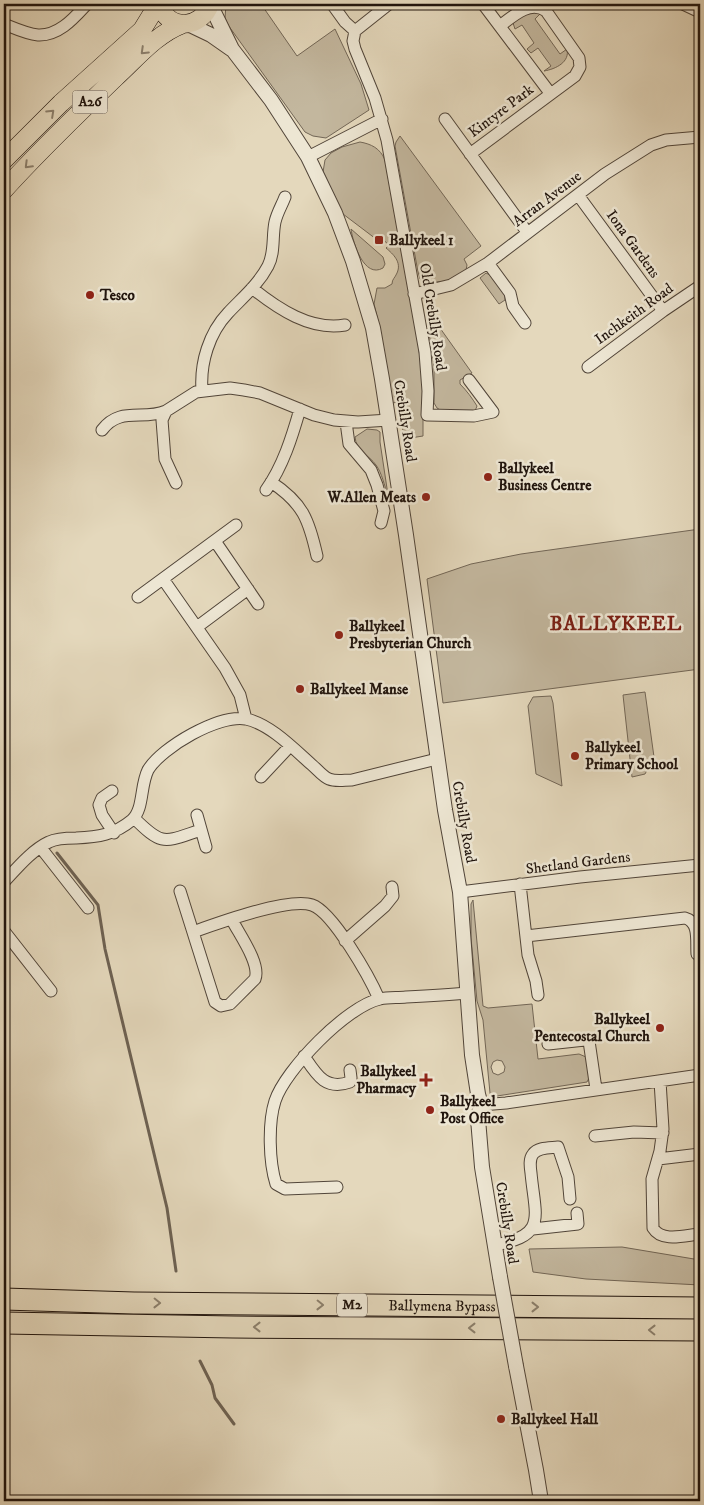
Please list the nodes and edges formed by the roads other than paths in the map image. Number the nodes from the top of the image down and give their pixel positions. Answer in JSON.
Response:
{"nodes":[{"id":1,"x":87,"y":4,"type":"edge"},
{"id":2,"x":160,"y":4,"type":"edge"},
{"id":3,"x":210,"y":4,"type":"edge"},
{"id":4,"x":332,"y":4,"type":"edge"},
{"id":5,"x":389,"y":4,"type":"edge"},
{"id":6,"x":483,"y":4,"type":"edge"},
{"id":7,"x":683,"y":4,"type":"edge"},
{"id":8,"x":700,"y":12,"type":"edge"},
{"id":9,"x":4,"y":24,"type":"edge"},
{"id":10,"x":186,"y":24,"type":"junction"},
{"id":11,"x":500,"y":26,"type":"junction"},
{"id":12,"x":355,"y":31,"type":"junction"},
{"id":13,"x":232,"y":49,"type":"junction"},
{"id":14,"x":550,"y":93,"type":"junction"},
{"id":15,"x":445,"y":119,"type":"dead end"},
{"id":16,"x":382,"y":120,"type":"junction"},
{"id":17,"x":700,"y":137,"type":"edge"},
{"id":18,"x":470,"y":154,"type":"junction"},
{"id":19,"x":308,"y":157,"type":"junction"},
{"id":20,"x":4,"y":160,"type":"edge"},
{"id":21,"x":4,"y":190,"type":"edge"},
{"id":22,"x":578,"y":195,"type":"junction"},
{"id":23,"x":285,"y":197,"type":"dead end"},
{"id":24,"x":527,"y":232,"type":"junction"},
{"id":25,"x":488,"y":263,"type":"junction"},
{"id":26,"x":700,"y":286,"type":"edge"},
{"id":27,"x":252,"y":288,"type":"junction"},
{"id":28,"x":414,"y":294,"type":"junction"},
{"id":29,"x":663,"y":311,"type":"junction"},
{"id":30,"x":525,"y":323,"type":"dead end"},
{"id":31,"x":345,"y":325,"type":"dead end"},
{"id":32,"x":588,"y":367,"type":"dead end"},
{"id":33,"x":469,"y":380,"type":"dead end"},
{"id":34,"x":202,"y":390,"type":"junction"},
{"id":35,"x":300,"y":409,"type":"junction"},
{"id":36,"x":166,"y":411,"type":"junction"},
{"id":37,"x":389,"y":420,"type":"junction"},
{"id":38,"x":346,"y":422,"type":"junction"},
{"id":39,"x":102,"y":430,"type":"dead end"},
{"id":40,"x":176,"y":483,"type":"dead end"},
{"id":41,"x":381,"y":524,"type":"dead end"},
{"id":42,"x":236,"y":525,"type":"dead end"},
{"id":43,"x":214,"y":541,"type":"junction"},
{"id":44,"x":317,"y":556,"type":"dead end"},
{"id":45,"x":163,"y":579,"type":"junction"},
{"id":46,"x":248,"y":589,"type":"junction"},
{"id":47,"x":138,"y":597,"type":"dead end"},
{"id":48,"x":258,"y":604,"type":"dead end"},
{"id":49,"x":197,"y":627,"type":"junction"},
{"id":50,"x":246,"y":719,"type":"junction"},
{"id":51,"x":290,"y":746,"type":"junction"},
{"id":52,"x":437,"y":759,"type":"junction"},
{"id":53,"x":261,"y":777,"type":"dead end"},
{"id":54,"x":112,"y":791,"type":"dead end"},
{"id":55,"x":197,"y":815,"type":"dead end"},
{"id":56,"x":134,"y":818,"type":"junction"},
{"id":57,"x":201,"y":830,"type":"junction"},
{"id":58,"x":114,"y":833,"type":"junction"},
{"id":59,"x":206,"y":847,"type":"dead end"},
{"id":60,"x":41,"y":848,"type":"junction"},
{"id":61,"x":700,"y":865,"type":"edge"},
{"id":62,"x":4,"y":882,"type":"edge"},
{"id":63,"x":520,"y":884,"type":"junction"},
{"id":64,"x":392,"y":887,"type":"dead end"},
{"id":65,"x":180,"y":891,"type":"dead end"},
{"id":66,"x":460,"y":892,"type":"junction"},
{"id":67,"x":88,"y":908,"type":"dead end"},
{"id":68,"x":232,"y":920,"type":"junction"},
{"id":69,"x":4,"y":931,"type":"edge"},
{"id":70,"x":193,"y":932,"type":"junction"},
{"id":71,"x":526,"y":936,"type":"junction"},
{"id":72,"x":345,"y":941,"type":"junction"},
{"id":73,"x":697,"y":954,"type":"dead end"},
{"id":74,"x":51,"y":990,"type":"dead end"},
{"id":75,"x":467,"y":993,"type":"junction"},
{"id":76,"x":538,"y":994,"type":"dead end"},
{"id":77,"x":379,"y":999,"type":"junction"},
{"id":78,"x":548,"y":1044,"type":"dead end"},
{"id":79,"x":304,"y":1056,"type":"junction"},
{"id":80,"x":350,"y":1070,"type":"dead end"},
{"id":81,"x":700,"y":1075,"type":"edge"},
{"id":82,"x":660,"y":1081,"type":"junction"},
{"id":83,"x":596,"y":1089,"type":"junction"},
{"id":84,"x":481,"y":1104,"type":"junction"},
{"id":85,"x":663,"y":1132,"type":"junction"},
{"id":86,"x":595,"y":1136,"type":"dead end"},
{"id":87,"x":700,"y":1154,"type":"edge"},
{"id":88,"x":658,"y":1159,"type":"junction"},
{"id":89,"x":337,"y":1187,"type":"dead end"},
{"id":90,"x":570,"y":1199,"type":"dead end"},
{"id":91,"x":577,"y":1213,"type":"dead end"},
{"id":92,"x":533,"y":1229,"type":"junction"},
{"id":93,"x":700,"y":1234,"type":"edge"},
{"id":94,"x":494,"y":1245,"type":"junction"},
{"id":95,"x":4,"y":1298,"type":"edge"},
{"id":96,"x":700,"y":1308,"type":"edge"},
{"id":97,"x":4,"y":1323,"type":"edge"},
{"id":98,"x":233,"y":1327,"type":"junction"},
{"id":99,"x":700,"y":1330,"type":"edge"},
{"id":100,"x":4,"y":1331,"type":"edge"},
{"id":101,"x":541,"y":1501,"type":"edge"}],
"edges":[{"from":1,"to":9,"type":"street"},
{"from":2,"to":10,"type":"main road","number":"A26"},
{"from":20,"to":2,"type":"main road","number":"A26","one_way":true},
{"from":3,"to":10,"type":"main road","number":"A26"},
{"from":3,"to":13,"type":"street","name":"Crebilly Road"},
{"from":4,"to":12,"type":"street"},
{"from":5,"to":12,"type":"street"},
{"from":6,"to":11,"type":"street","name":"Kintyre Park"},
{"from":7,"to":8,"type":"street"},
{"from":10,"to":13,"type":"street","name":"Crebilly Road"},
{"from":10,"to":21,"type":"main road","number":"A26","one_way":true},
{"from":11,"to":14,"type":"street","name":"Kintyre Park"},
{"from":11,"to":14,"type":"street","name":"Kintyre Park"},
{"from":12,"to":16,"type":"street"},
{"from":13,"to":19,"type":"street","name":"Crebilly Road"},
{"from":14,"to":18,"type":"street","name":"Kintyre Park"},
{"from":15,"to":18,"type":"street","name":"Kintyre Park"},
{"from":16,"to":19,"type":"street"},
{"from":16,"to":28,"type":"street","name":"Old Crebilly Road"},
{"from":17,"to":22,"type":"street","name":"Arran Avenue"},
{"from":18,"to":24,"type":"street","name":"Kintyre Park"},
{"from":19,"to":37,"type":"street","name":"Crebilly Road"},
{"from":22,"to":24,"type":"street","name":"Arran Avenue"},
{"from":22,"to":29,"type":"street","name":"Iona Gardens"},
{"from":23,"to":27,"type":"street"},
{"from":24,"to":25,"type":"street","name":"Arran Avenue"},
{"from":25,"to":28,"type":"street","name":"Arran Avenue"},
{"from":25,"to":30,"type":"street"},
{"from":26,"to":29,"type":"street","name":"Inchkeith Road"},
{"from":27,"to":31,"type":"street"},
{"from":27,"to":34,"type":"street"},
{"from":28,"to":33,"type":"street","name":"Old Crebilly Road"},
{"from":29,"to":32,"type":"street","name":"Inchkeith Road"},
{"from":34,"to":35,"type":"street"},
{"from":34,"to":36,"type":"street"},
{"from":35,"to":38,"type":"street"},
{"from":35,"to":44,"type":"street"},
{"from":36,"to":39,"type":"street"},
{"from":36,"to":40,"type":"street"},
{"from":37,"to":38,"type":"street"},
{"from":37,"to":52,"type":"street","name":"Crebilly Road"},
{"from":38,"to":41,"type":"street"},
{"from":42,"to":43,"type":"street"},
{"from":43,"to":45,"type":"street"},
{"from":43,"to":46,"type":"street"},
{"from":45,"to":47,"type":"street"},
{"from":45,"to":49,"type":"street"},
{"from":46,"to":48,"type":"street"},
{"from":46,"to":49,"type":"street"},
{"from":49,"to":50,"type":"street"},
{"from":50,"to":51,"type":"street"},
{"from":50,"to":56,"type":"street"},
{"from":51,"to":52,"type":"street"},
{"from":51,"to":53,"type":"street"},
{"from":52,"to":66,"type":"street","name":"Crebilly Road"},
{"from":54,"to":58,"type":"street"},
{"from":55,"to":57,"type":"street"},
{"from":56,"to":57,"type":"street"},
{"from":56,"to":58,"type":"street"},
{"from":57,"to":59,"type":"street"},
{"from":58,"to":60,"type":"street"},
{"from":60,"to":62,"type":"street"},
{"from":60,"to":67,"type":"street"},
{"from":61,"to":63,"type":"street","name":"Shetland Gardens"},
{"from":63,"to":66,"type":"street","name":"Shetland Gardens"},
{"from":63,"to":71,"type":"street"},
{"from":64,"to":72,"type":"street"},
{"from":65,"to":70,"type":"street"},
{"from":66,"to":75,"type":"street","name":"Crebilly Road"},
{"from":68,"to":70,"type":"street"},
{"from":68,"to":70,"type":"street"},
{"from":68,"to":72,"type":"street"},
{"from":69,"to":74,"type":"street"},
{"from":71,"to":73,"type":"street"},
{"from":71,"to":76,"type":"street"},
{"from":72,"to":77,"type":"street"},
{"from":75,"to":77,"type":"street"},
{"from":75,"to":84,"type":"street","name":"Crebilly Road"},
{"from":77,"to":79,"type":"street"},
{"from":78,"to":83,"type":"street"},
{"from":79,"to":80,"type":"street"},
{"from":79,"to":89,"type":"street"},
{"from":81,"to":82,"type":"street"},
{"from":82,"to":83,"type":"street"},
{"from":82,"to":85,"type":"street"},
{"from":83,"to":84,"type":"street"},
{"from":84,"to":94,"type":"street","name":"Crebilly Road"},
{"from":85,"to":86,"type":"street"},
{"from":85,"to":88,"type":"street"},
{"from":87,"to":88,"type":"street"},
{"from":88,"to":93,"type":"street"},
{"from":90,"to":92,"type":"street"},
{"from":91,"to":92,"type":"street"},
{"from":92,"to":94,"type":"street"},
{"from":94,"to":101,"type":"street","name":"Crebilly Road","bridge":true},
{"from":95,"to":96,"type":"highway","name":"Ballymena Bypass","number":"M2","one_way":true},
{"from":97,"to":98,"type":"highway","name":"Ballymena Bypass","number":"M2"},
{"from":99,"to":98,"type":"highway","name":"Ballymena Bypass","number":"M2","one_way":true},
{"from":98,"to":100,"type":"highway","number":"M2"}]}
